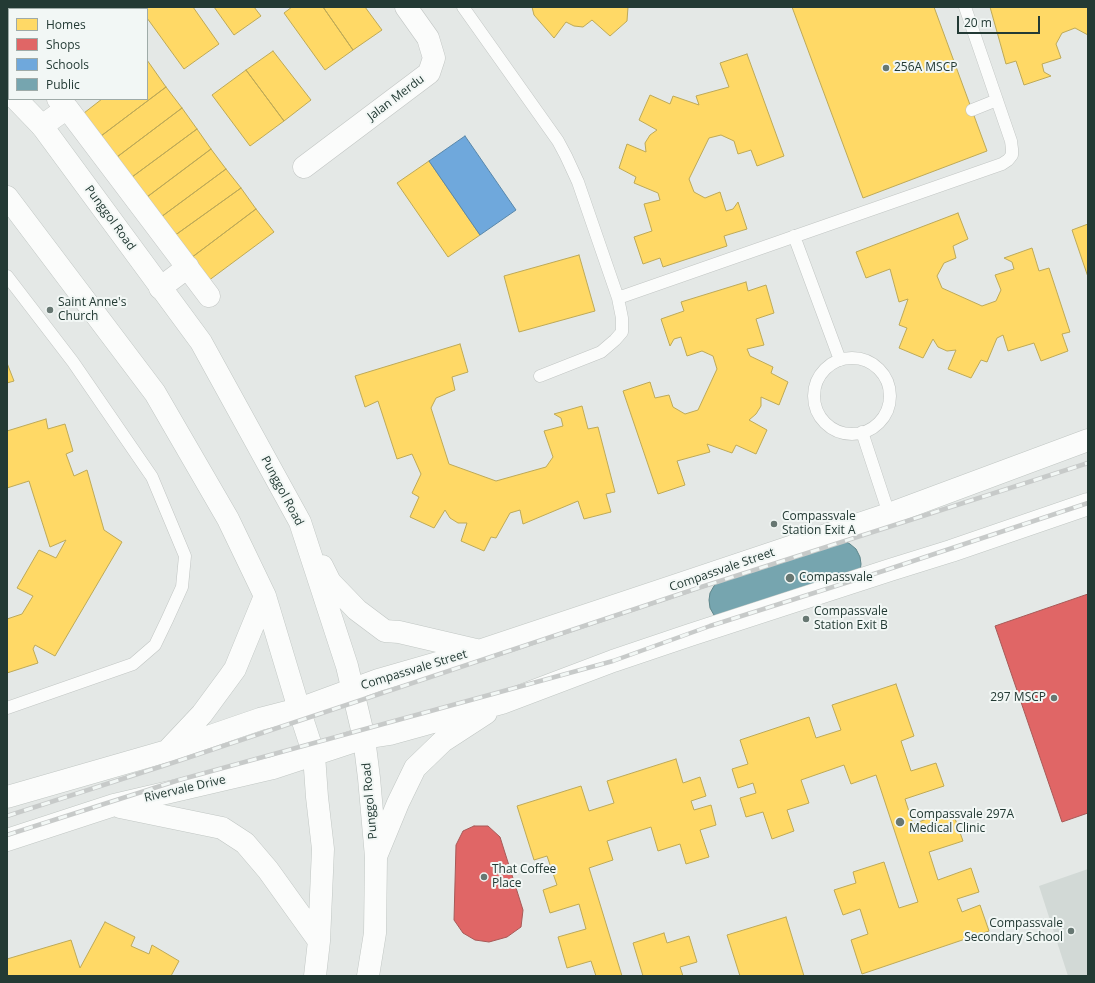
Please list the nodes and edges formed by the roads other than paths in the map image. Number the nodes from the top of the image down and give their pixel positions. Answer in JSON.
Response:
{"nodes":[{"id":1,"x":406,"y":7,"type":"edge"},
{"id":2,"x":463,"y":7,"type":"edge"},
{"id":3,"x":965,"y":7,"type":"edge"},
{"id":4,"x":17,"y":100,"type":"edge"},
{"id":5,"x":997,"y":100,"type":"junction"},
{"id":6,"x":63,"y":103,"type":"edge"},
{"id":7,"x":972,"y":110,"type":"dead end"},
{"id":8,"x":42,"y":126,"type":"junction"},
{"id":9,"x":304,"y":167,"type":"dead end"},
{"id":10,"x":7,"y":197,"type":"edge"},
{"id":11,"x":794,"y":236,"type":"junction"},
{"id":12,"x":188,"y":267,"type":"junction"},
{"id":13,"x":7,"y":276,"type":"edge"},
{"id":14,"x":160,"y":288,"type":"junction"},
{"id":15,"x":209,"y":296,"type":"dead end"},
{"id":16,"x":618,"y":298,"type":"junction"},
{"id":17,"x":840,"y":360,"type":"junction"},
{"id":18,"x":540,"y":376,"type":"dead end"},
{"id":19,"x":862,"y":432,"type":"junction"},
{"id":20,"x":1088,"y":440,"type":"edge"},
{"id":21,"x":1088,"y":504,"type":"edge"},
{"id":22,"x":889,"y":514,"type":"junction"},
{"id":23,"x":300,"y":522,"type":"junction"},
{"id":24,"x":265,"y":596,"type":"junction"},
{"id":25,"x":479,"y":651,"type":"junction"},
{"id":26,"x":353,"y":689,"type":"junction"},
{"id":27,"x":502,"y":703,"type":"junction"},
{"id":28,"x":7,"y":708,"type":"edge"},
{"id":29,"x":299,"y":709,"type":"junction"},
{"id":30,"x":364,"y":738,"type":"junction"},
{"id":31,"x":167,"y":751,"type":"junction"},
{"id":32,"x":314,"y":755,"type":"junction"},
{"id":33,"x":7,"y":797,"type":"edge"},
{"id":34,"x":114,"y":805,"type":"junction"},
{"id":35,"x":7,"y":840,"type":"edge"},
{"id":36,"x":376,"y":857,"type":"junction"},
{"id":37,"x":319,"y":941,"type":"junction"},
{"id":38,"x":315,"y":976,"type":"edge"},
{"id":39,"x":368,"y":976,"type":"edge"}],
"edges":[{"from":1,"to":9,"type":"street","name":"Jalan Merdu"},
{"from":2,"to":16,"type":"lane"},
{"from":3,"to":5,"type":"lane"},
{"from":4,"to":8,"type":"street","name":"Punggol Road"},
{"from":5,"to":7,"type":"lane"},
{"from":5,"to":11,"type":"lane"},
{"from":6,"to":8,"type":"street"},
{"from":6,"to":12,"type":"street"},
{"from":8,"to":14,"type":"street","name":"Punggol Road"},
{"from":10,"to":24,"type":"street"},
{"from":11,"to":16,"type":"lane"},
{"from":11,"to":17,"type":"lane"},
{"from":12,"to":14,"type":"street"},
{"from":12,"to":15,"type":"street"},
{"from":13,"to":28,"type":"lane"},
{"from":14,"to":23,"type":"street","name":"Punggol Road"},
{"from":16,"to":18,"type":"lane"},
{"from":17,"to":19,"type":"lane"},
{"from":17,"to":19,"type":"lane"},
{"from":19,"to":22,"type":"lane"},
{"from":20,"to":22,"type":"street","name":"Compassvale Street"},
{"from":21,"to":27,"type":"street"},
{"from":22,"to":25,"type":"street","name":"Compassvale Street"},
{"from":23,"to":25,"type":"street"},
{"from":23,"to":26,"type":"street","name":"Punggol Road"},
{"from":24,"to":29,"type":"street"},
{"from":24,"to":31,"type":"street"},
{"from":25,"to":26,"type":"street","name":"Compassvale Street"},
{"from":26,"to":29,"type":"street"},
{"from":26,"to":30,"type":"street","name":"Punggol Road"},
{"from":27,"to":30,"type":"street"},
{"from":27,"to":36,"type":"street"},
{"from":29,"to":31,"type":"street"},
{"from":29,"to":32,"type":"street"},
{"from":30,"to":32,"type":"street","name":"Rivervale Drive"},
{"from":30,"to":36,"type":"street","name":"Punggol Road"},
{"from":31,"to":33,"type":"street"},
{"from":32,"to":34,"type":"street","name":"Rivervale Drive"},
{"from":32,"to":37,"type":"street"},
{"from":34,"to":35,"type":"street","name":"Rivervale Drive"},
{"from":34,"to":37,"type":"street"},
{"from":36,"to":39,"type":"street","name":"Punggol Road"},
{"from":37,"to":38,"type":"street"}]}
